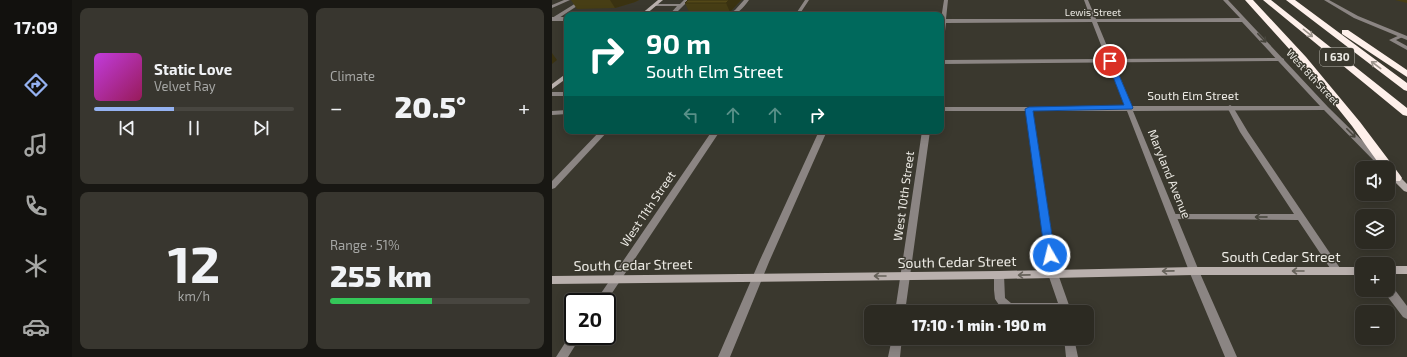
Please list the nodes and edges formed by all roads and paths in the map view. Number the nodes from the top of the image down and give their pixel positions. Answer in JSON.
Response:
{"nodes":[{"id":1,"x":568,"y":0,"type":"edge"},
{"id":2,"x":584,"y":0,"type":"edge"},
{"id":3,"x":661,"y":0,"type":"edge"},
{"id":4,"x":687,"y":0,"type":"edge"},
{"id":5,"x":747,"y":0,"type":"edge"},
{"id":6,"x":807,"y":0,"type":"edge"},
{"id":7,"x":946,"y":0,"type":"edge"},
{"id":8,"x":1086,"y":0,"type":"edge"},
{"id":9,"x":1225,"y":0,"type":"edge"},
{"id":10,"x":1249,"y":0,"type":"edge"},
{"id":11,"x":1267,"y":0,"type":"edge"},
{"id":12,"x":1290,"y":0,"type":"edge"},
{"id":13,"x":1297,"y":0,"type":"edge"},
{"id":14,"x":1326,"y":0,"type":"edge"},
{"id":15,"x":682,"y":4,"type":"junction"},
{"id":16,"x":655,"y":5,"type":"junction"},
{"id":17,"x":552,"y":8,"type":"edge"},
{"id":18,"x":566,"y":12,"type":"edge"},
{"id":19,"x":646,"y":12,"type":"edge"},
{"id":20,"x":674,"y":12,"type":"edge"},
{"id":21,"x":735,"y":12,"type":"edge"},
{"id":22,"x":799,"y":12,"type":"edge"},
{"id":23,"x":944,"y":12,"type":"edge"},
{"id":24,"x":564,"y":13,"type":"edge"},
{"id":25,"x":564,"y":19,"type":"edge"},
{"id":26,"x":554,"y":20,"type":"edge"},
{"id":27,"x":1244,"y":20,"type":"junction"},
{"id":28,"x":944,"y":21,"type":"edge"},
{"id":29,"x":1094,"y":21,"type":"junction"},
{"id":30,"x":1404,"y":37,"type":"edge"},
{"id":31,"x":1407,"y":48,"type":"edge"},
{"id":32,"x":1282,"y":60,"type":"junction"},
{"id":33,"x":1110,"y":61,"type":"junction"},
{"id":34,"x":944,"y":62,"type":"edge"},
{"id":35,"x":1407,"y":74,"type":"edge"},
{"id":36,"x":564,"y":77,"type":"edge"},
{"id":37,"x":552,"y":87,"type":"edge"},
{"id":38,"x":1407,"y":88,"type":"edge"},
{"id":39,"x":552,"y":94,"type":"edge"},
{"id":40,"x":564,"y":94,"type":"edge"},
{"id":41,"x":1230,"y":107,"type":"junction"},
{"id":42,"x":1129,"y":108,"type":"junction"},
{"id":43,"x":1326,"y":108,"type":"junction"},
{"id":44,"x":944,"y":109,"type":"edge"},
{"id":45,"x":1029,"y":109,"type":"junction"},
{"id":46,"x":552,"y":112,"type":"edge"},
{"id":47,"x":564,"y":112,"type":"edge"},
{"id":48,"x":1407,"y":113,"type":"edge"},
{"id":49,"x":601,"y":134,"type":"edge"},
{"id":50,"x":714,"y":134,"type":"edge"},
{"id":51,"x":822,"y":134,"type":"edge"},
{"id":52,"x":926,"y":134,"type":"edge"},
{"id":53,"x":1379,"y":161,"type":"edge"},
{"id":54,"x":1396,"y":178,"type":"joint"},
{"id":55,"x":552,"y":186,"type":"edge"},
{"id":56,"x":1407,"y":189,"type":"edge"},
{"id":57,"x":1173,"y":217,"type":"junction"},
{"id":58,"x":1300,"y":217,"type":"junction"},
{"id":59,"x":1395,"y":270,"type":"edge"},
{"id":60,"x":1407,"y":270,"type":"edge"},
{"id":61,"x":1194,"y":271,"type":"junction"},
{"id":62,"x":1337,"y":271,"type":"junction"},
{"id":63,"x":1355,"y":271,"type":"edge"},
{"id":64,"x":1053,"y":274,"type":"junction"},
{"id":65,"x":999,"y":275,"type":"junction"},
{"id":66,"x":905,"y":276,"type":"junction"},
{"id":67,"x":758,"y":277,"type":"junction"},
{"id":68,"x":552,"y":280,"type":"edge"},
{"id":69,"x":616,"y":280,"type":"junction"},
{"id":70,"x":607,"y":293,"type":"edge"},
{"id":71,"x":1394,"y":297,"type":"edge"},
{"id":72,"x":901,"y":305,"type":"edge"},
{"id":73,"x":1004,"y":305,"type":"edge"},
{"id":74,"x":1063,"y":305,"type":"edge"},
{"id":75,"x":1407,"y":314,"type":"edge"},
{"id":76,"x":570,"y":345,"type":"edge"},
{"id":77,"x":896,"y":345,"type":"edge"},
{"id":78,"x":1070,"y":345,"type":"edge"},
{"id":79,"x":562,"y":357,"type":"edge"},
{"id":80,"x":724,"y":357,"type":"edge"},
{"id":81,"x":894,"y":357,"type":"edge"},
{"id":82,"x":1072,"y":357,"type":"edge"},
{"id":83,"x":1231,"y":357,"type":"edge"}],
"edges":[{"from":1,"to":17,"type":"street"},
{"from":2,"to":18,"type":"street"},
{"from":3,"to":16,"type":"main road"},
{"from":4,"to":15,"type":"street"},
{"from":5,"to":21,"type":"street"},
{"from":6,"to":22,"type":"street"},
{"from":7,"to":23,"type":"street"},
{"from":8,"to":29,"type":"street","name":"Maryland Avenue"},
{"from":9,"to":27,"type":"street","name":"West 8th Street"},
{"from":10,"to":54,"type":"highway"},
{"from":11,"to":48,"type":"highway","number":"I 630","one_way":true},
{"from":38,"to":12,"type":"highway","number":"I 630","one_way":true},
{"from":13,"to":35,"type":"highway"},
{"from":14,"to":30,"type":"street"},
{"from":15,"to":16,"type":"street"},
{"from":15,"to":20,"type":"street"},
{"from":16,"to":19,"type":"main road"},
{"from":24,"to":26,"type":"street"},
{"from":25,"to":26,"type":"street"},
{"from":27,"to":29,"type":"street","name":"Lewis Street"},
{"from":27,"to":32,"type":"street","name":"West 8th Street","one_way":true},
{"from":28,"to":29,"type":"street","name":"Lewis Street"},
{"from":29,"to":33,"type":"street","name":"Maryland Avenue"},
{"from":30,"to":31,"type":"street"},
{"from":32,"to":33,"type":"street"},
{"from":32,"to":43,"type":"street","name":"West 8th Street"},
{"from":33,"to":34,"type":"street"},
{"from":33,"to":42,"type":"street","name":"Maryland Avenue"},
{"from":36,"to":37,"type":"main road"},
{"from":39,"to":40,"type":"street"},
{"from":41,"to":42,"type":"street","name":"South Elm Street"},
{"from":41,"to":43,"type":"street","name":"South Elm Street"},
{"from":41,"to":58,"type":"street"},
{"from":42,"to":45,"type":"street","name":"South Elm Street"},
{"from":42,"to":57,"type":"street","name":"Maryland Avenue"},
{"from":43,"to":53,"type":"street","name":"West 8th Street","one_way":true},
{"from":44,"to":45,"type":"street","name":"South Elm Street"},
{"from":45,"to":64,"type":"street"},
{"from":46,"to":47,"type":"street"},
{"from":49,"to":55,"type":"street"},
{"from":50,"to":69,"type":"street","name":"West 11th Street"},
{"from":51,"to":67,"type":"street"},
{"from":52,"to":66,"type":"street","name":"West 10th Street"},
{"from":54,"to":56,"type":"main road","name":"West 8th Street"},
{"from":58,"to":57,"type":"street","one_way":true},
{"from":57,"to":61,"type":"street","name":"Maryland Avenue"},
{"from":58,"to":62,"type":"street"},
{"from":59,"to":60,"type":"main road"},
{"from":62,"to":61,"type":"main road","name":"South Cedar Street","one_way":true},
{"from":61,"to":64,"type":"main road","name":"South Cedar Street","one_way":true},
{"from":61,"to":83,"type":"street","name":"Maryland Avenue"},
{"from":62,"to":63,"type":"main road","name":"South Cedar Street"},
{"from":64,"to":65,"type":"main road","name":"South Cedar Street","one_way":true},
{"from":64,"to":74,"type":"street"},
{"from":65,"to":66,"type":"main road","name":"South Cedar Street"},
{"from":65,"to":73,"type":"street"},
{"from":66,"to":67,"type":"main road","name":"South Cedar Street","one_way":true},
{"from":66,"to":72,"type":"street","name":"West 10th Street"},
{"from":67,"to":69,"type":"main road","name":"South Cedar Street"},
{"from":67,"to":80,"type":"street"},
{"from":68,"to":69,"type":"main road","name":"South Cedar Street"},
{"from":69,"to":70,"type":"street","name":"West 11th Street"},
{"from":71,"to":75,"type":"street"},
{"from":76,"to":79,"type":"street"},
{"from":77,"to":81,"type":"street"},
{"from":78,"to":82,"type":"street"}]}
